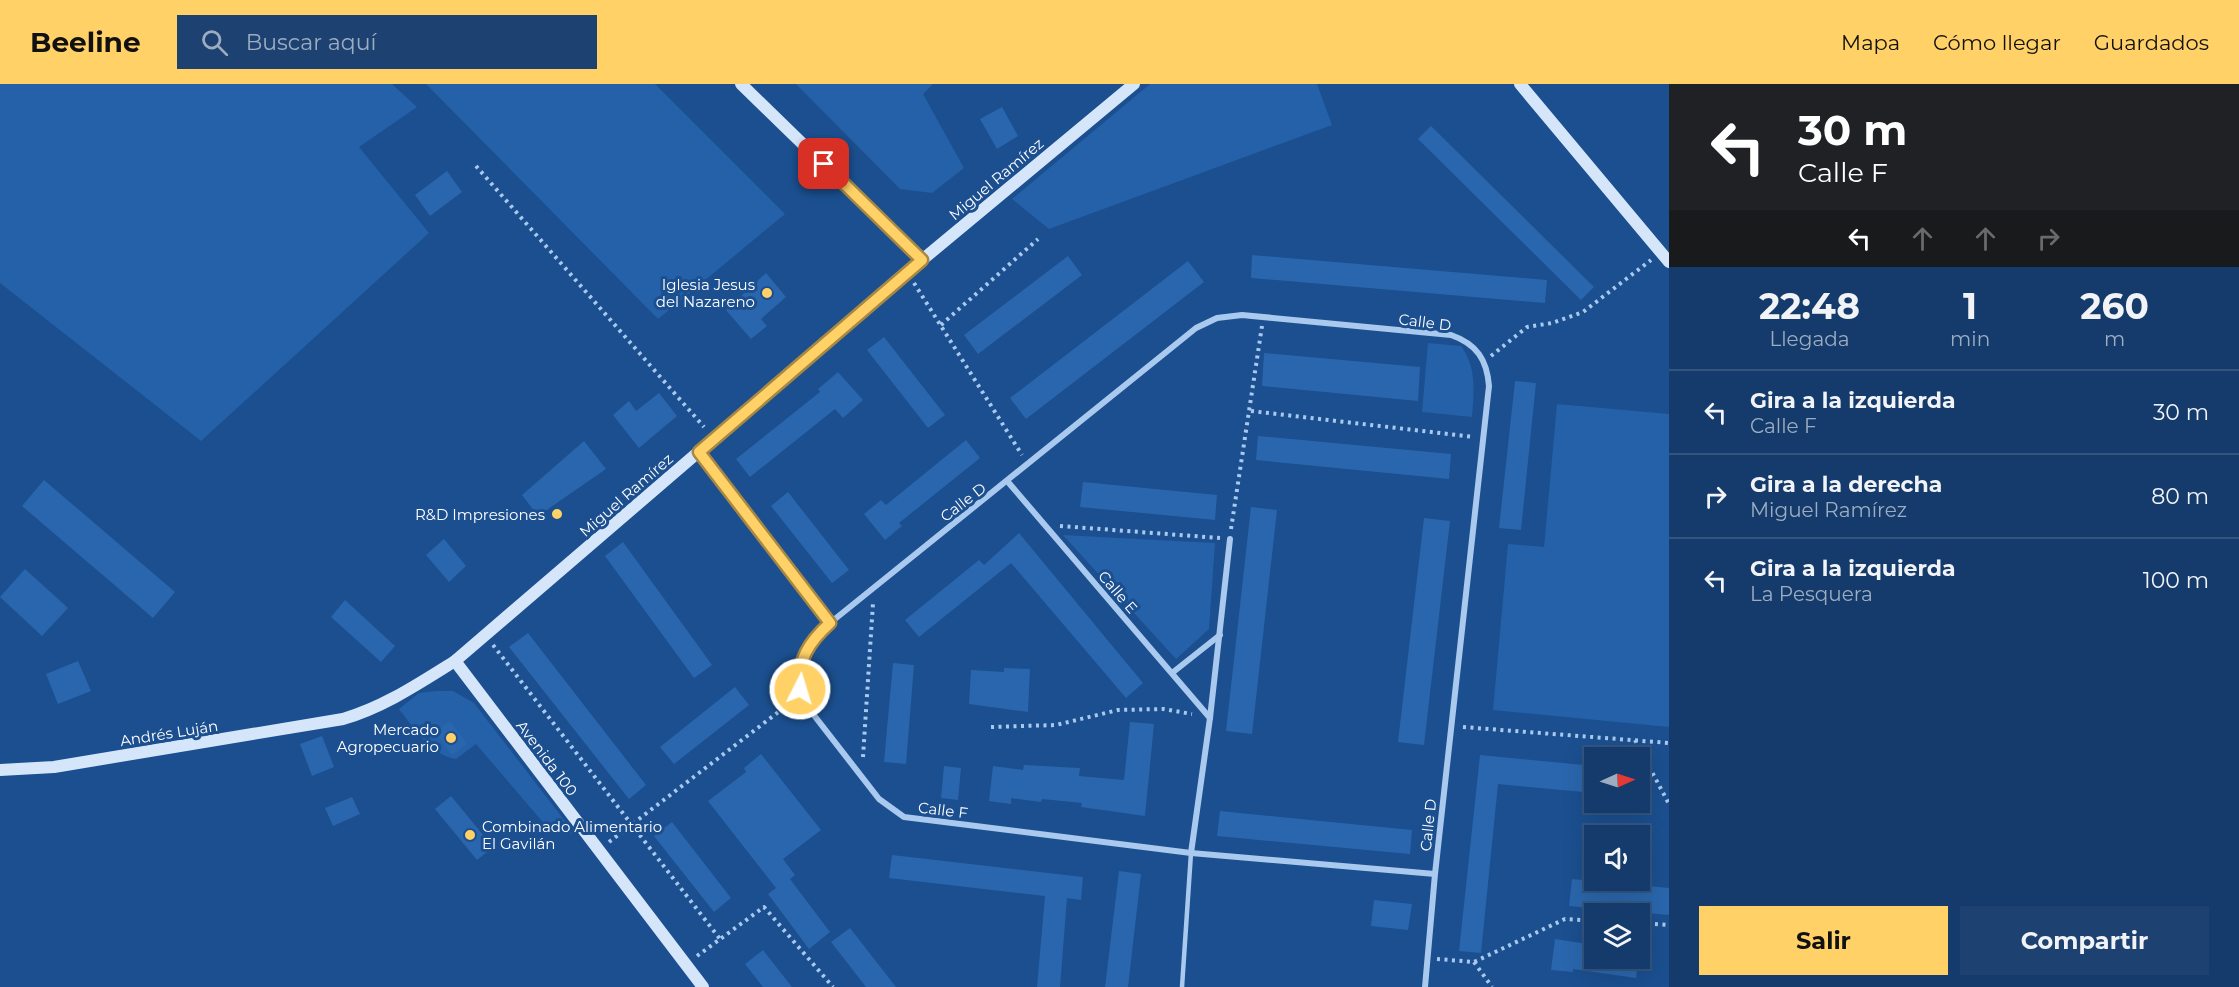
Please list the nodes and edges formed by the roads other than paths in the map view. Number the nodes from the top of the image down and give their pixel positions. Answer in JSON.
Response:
{"nodes":[{"id":1,"x":741,"y":84,"type":"edge"},
{"id":2,"x":1134,"y":84,"type":"edge"},
{"id":3,"x":1520,"y":84,"type":"edge"},
{"id":4,"x":1666,"y":254,"type":"edge"},
{"id":5,"x":922,"y":260,"type":"junction"},
{"id":6,"x":699,"y":452,"type":"junction"},
{"id":7,"x":1008,"y":482,"type":"junction"},
{"id":8,"x":1230,"y":539,"type":"road end"},
{"id":9,"x":830,"y":623,"type":"junction"},
{"id":10,"x":1220,"y":635,"type":"junction"},
{"id":11,"x":455,"y":662,"type":"junction"},
{"id":12,"x":1172,"y":673,"type":"junction"},
{"id":13,"x":1210,"y":718,"type":"junction"},
{"id":14,"x":343,"y":719,"type":"joint"},
{"id":15,"x":0,"y":770,"type":"edge"},
{"id":16,"x":1191,"y":853,"type":"junction"},
{"id":17,"x":1435,"y":874,"type":"junction"},
{"id":18,"x":703,"y":987,"type":"edge"},
{"id":19,"x":1182,"y":987,"type":"edge"},
{"id":20,"x":1425,"y":987,"type":"edge"}],
"edges":[{"from":1,"to":5,"type":"street"},
{"from":2,"to":5,"type":"street","name":"Miguel Ramírez"},
{"from":3,"to":4,"type":"street"},
{"from":5,"to":6,"type":"street","name":"Miguel Ramírez"},
{"from":6,"to":9,"type":"street"},
{"from":6,"to":11,"type":"street","name":"Miguel Ramírez"},
{"from":7,"to":9,"type":"street","name":"Calle D"},
{"from":7,"to":12,"type":"street","name":"Calle E"},
{"from":7,"to":17,"type":"street","name":"Calle D"},
{"from":8,"to":10,"type":"street"},
{"from":9,"to":16,"type":"street","name":"Calle F"},
{"from":10,"to":12,"type":"street"},
{"from":10,"to":13,"type":"street"},
{"from":11,"to":14,"type":"street","name":"Miguel Ramírez"},
{"from":11,"to":18,"type":"street","name":"Avenida 100"},
{"from":12,"to":13,"type":"street","name":"Calle E"},
{"from":13,"to":16,"type":"street"},
{"from":14,"to":15,"type":"street","name":"Andrés Luján"},
{"from":16,"to":17,"type":"street","name":"Calle F"},
{"from":16,"to":19,"type":"lane"},
{"from":17,"to":20,"type":"street","name":"Calle D"}]}
